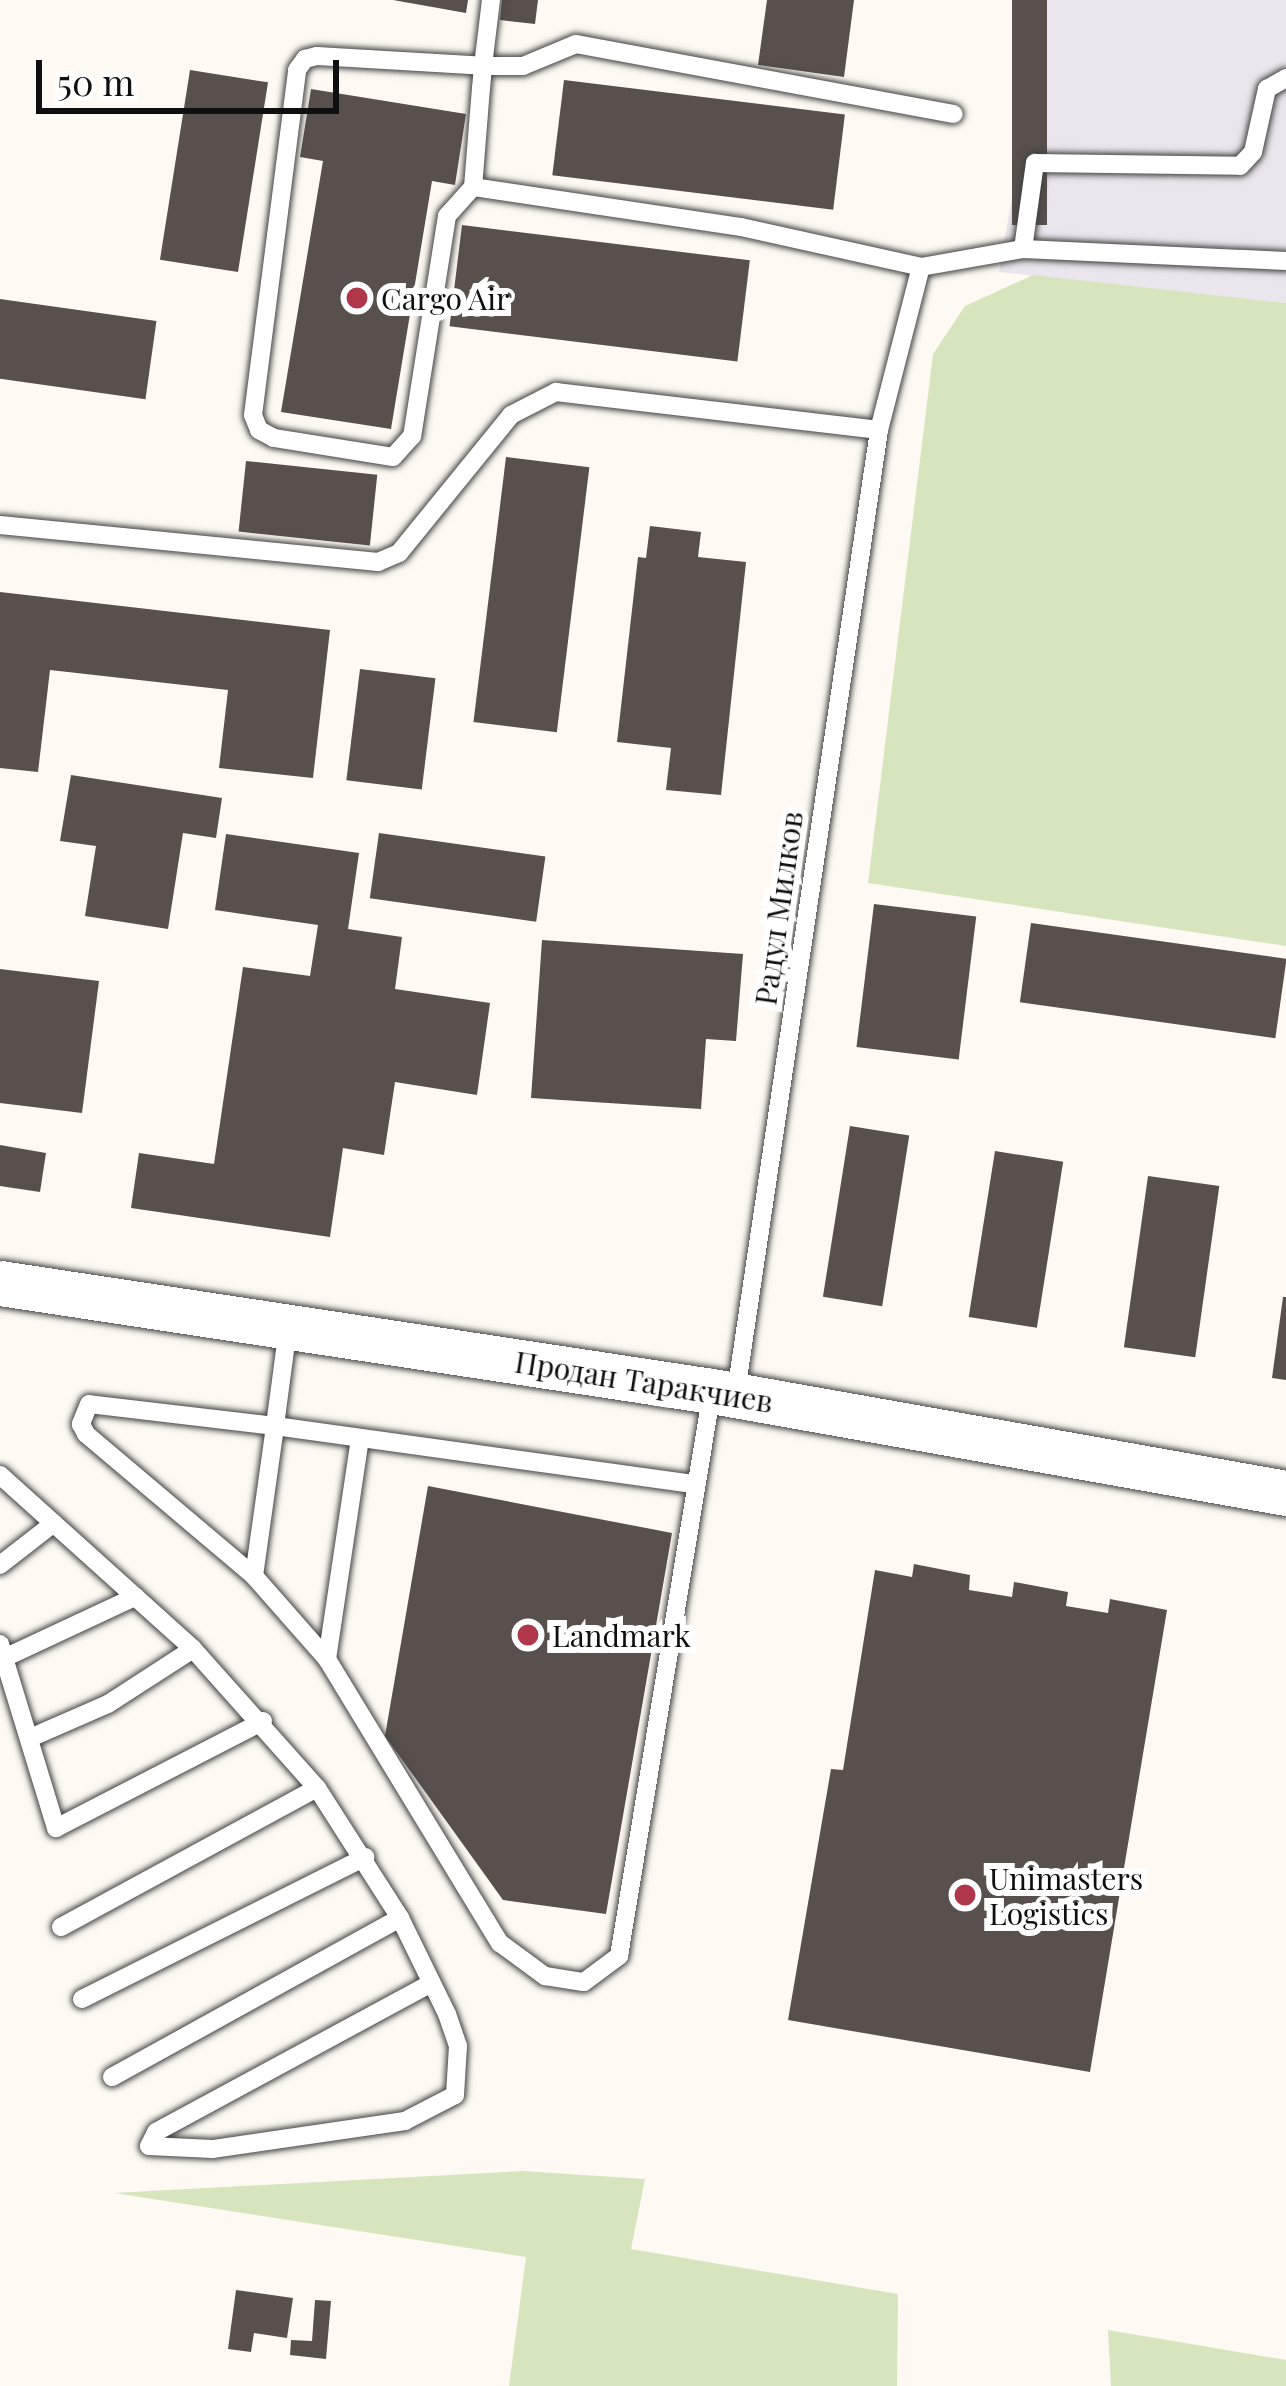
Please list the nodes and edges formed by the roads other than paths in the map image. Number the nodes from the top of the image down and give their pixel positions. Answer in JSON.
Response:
{"nodes":[{"id":1,"x":491,"y":0,"type":"edge"},
{"id":2,"x":483,"y":66,"type":"junction"},
{"id":3,"x":1286,"y":78,"type":"edge"},
{"id":4,"x":954,"y":114,"type":"dead end"},
{"id":5,"x":473,"y":187,"type":"junction"},
{"id":6,"x":1023,"y":249,"type":"junction"},
{"id":7,"x":1286,"y":261,"type":"edge"},
{"id":8,"x":921,"y":267,"type":"junction"},
{"id":9,"x":879,"y":430,"type":"junction"},
{"id":10,"x":0,"y":525,"type":"edge"},
{"id":11,"x":0,"y":1283,"type":"edge"},
{"id":12,"x":288,"y":1328,"type":"junction"},
{"id":13,"x":723,"y":1393,"type":"junction"},
{"id":14,"x":274,"y":1426,"type":"junction"},
{"id":15,"x":360,"y":1438,"type":"junction"},
{"id":16,"x":0,"y":1475,"type":"edge"},
{"id":17,"x":695,"y":1484,"type":"junction"},
{"id":18,"x":1286,"y":1492,"type":"edge"},
{"id":19,"x":54,"y":1523,"type":"junction"},
{"id":20,"x":0,"y":1565,"type":"edge"},
{"id":21,"x":254,"y":1576,"type":"junction"},
{"id":22,"x":135,"y":1597,"type":"junction"},
{"id":23,"x":193,"y":1648,"type":"junction"},
{"id":24,"x":2,"y":1651,"type":"edge"},
{"id":25,"x":327,"y":1659,"type":"junction"},
{"id":26,"x":263,"y":1721,"type":"junction"},
{"id":27,"x":29,"y":1738,"type":"junction"},
{"id":28,"x":317,"y":1788,"type":"junction"},
{"id":29,"x":365,"y":1857,"type":"junction"},
{"id":30,"x":400,"y":1918,"type":"junction"},
{"id":31,"x":61,"y":1928,"type":"dead end"},
{"id":32,"x":431,"y":1983,"type":"junction"},
{"id":33,"x":82,"y":2000,"type":"dead end"},
{"id":34,"x":112,"y":2077,"type":"dead end"}],
"edges":[{"from":1,"to":2,"type":"lane"},
{"from":2,"to":4,"type":"lane"},
{"from":2,"to":5,"type":"lane"},
{"from":2,"to":5,"type":"lane"},
{"from":3,"to":6,"type":"lane"},
{"from":5,"to":8,"type":"lane"},
{"from":6,"to":7,"type":"lane"},
{"from":6,"to":8,"type":"lane"},
{"from":8,"to":9,"type":"lane","name":"Радул Милков"},
{"from":9,"to":10,"type":"lane"},
{"from":9,"to":13,"type":"lane","name":"Радул Милков"},
{"from":11,"to":12,"type":"street","name":"Продан Таракчиев"},
{"from":12,"to":13,"type":"street","name":"Продан Таракчиев"},
{"from":12,"to":14,"type":"lane"},
{"from":13,"to":17,"type":"lane","name":"Радул Милков"},
{"from":13,"to":18,"type":"street","name":"Продан Таракчиев"},
{"from":14,"to":15,"type":"lane"},
{"from":14,"to":21,"type":"lane"},
{"from":14,"to":21,"type":"lane","name":"Радул Милков"},
{"from":15,"to":17,"type":"lane"},
{"from":15,"to":25,"type":"lane"},
{"from":16,"to":19,"type":"lane"},
{"from":17,"to":25,"type":"lane","name":"Радул Милков"},
{"from":19,"to":20,"type":"lane"},
{"from":19,"to":22,"type":"lane"},
{"from":21,"to":25,"type":"lane","name":"Радул Милков"},
{"from":22,"to":23,"type":"lane"},
{"from":22,"to":24,"type":"lane"},
{"from":23,"to":26,"type":"lane"},
{"from":23,"to":27,"type":"lane"},
{"from":24,"to":27,"type":"lane"},
{"from":26,"to":27,"type":"lane"},
{"from":26,"to":28,"type":"lane"},
{"from":28,"to":29,"type":"lane"},
{"from":28,"to":31,"type":"lane"},
{"from":29,"to":30,"type":"lane"},
{"from":29,"to":33,"type":"lane"},
{"from":30,"to":32,"type":"lane"},
{"from":30,"to":34,"type":"lane"},
{"from":32,"to":32,"type":"lane"}]}
